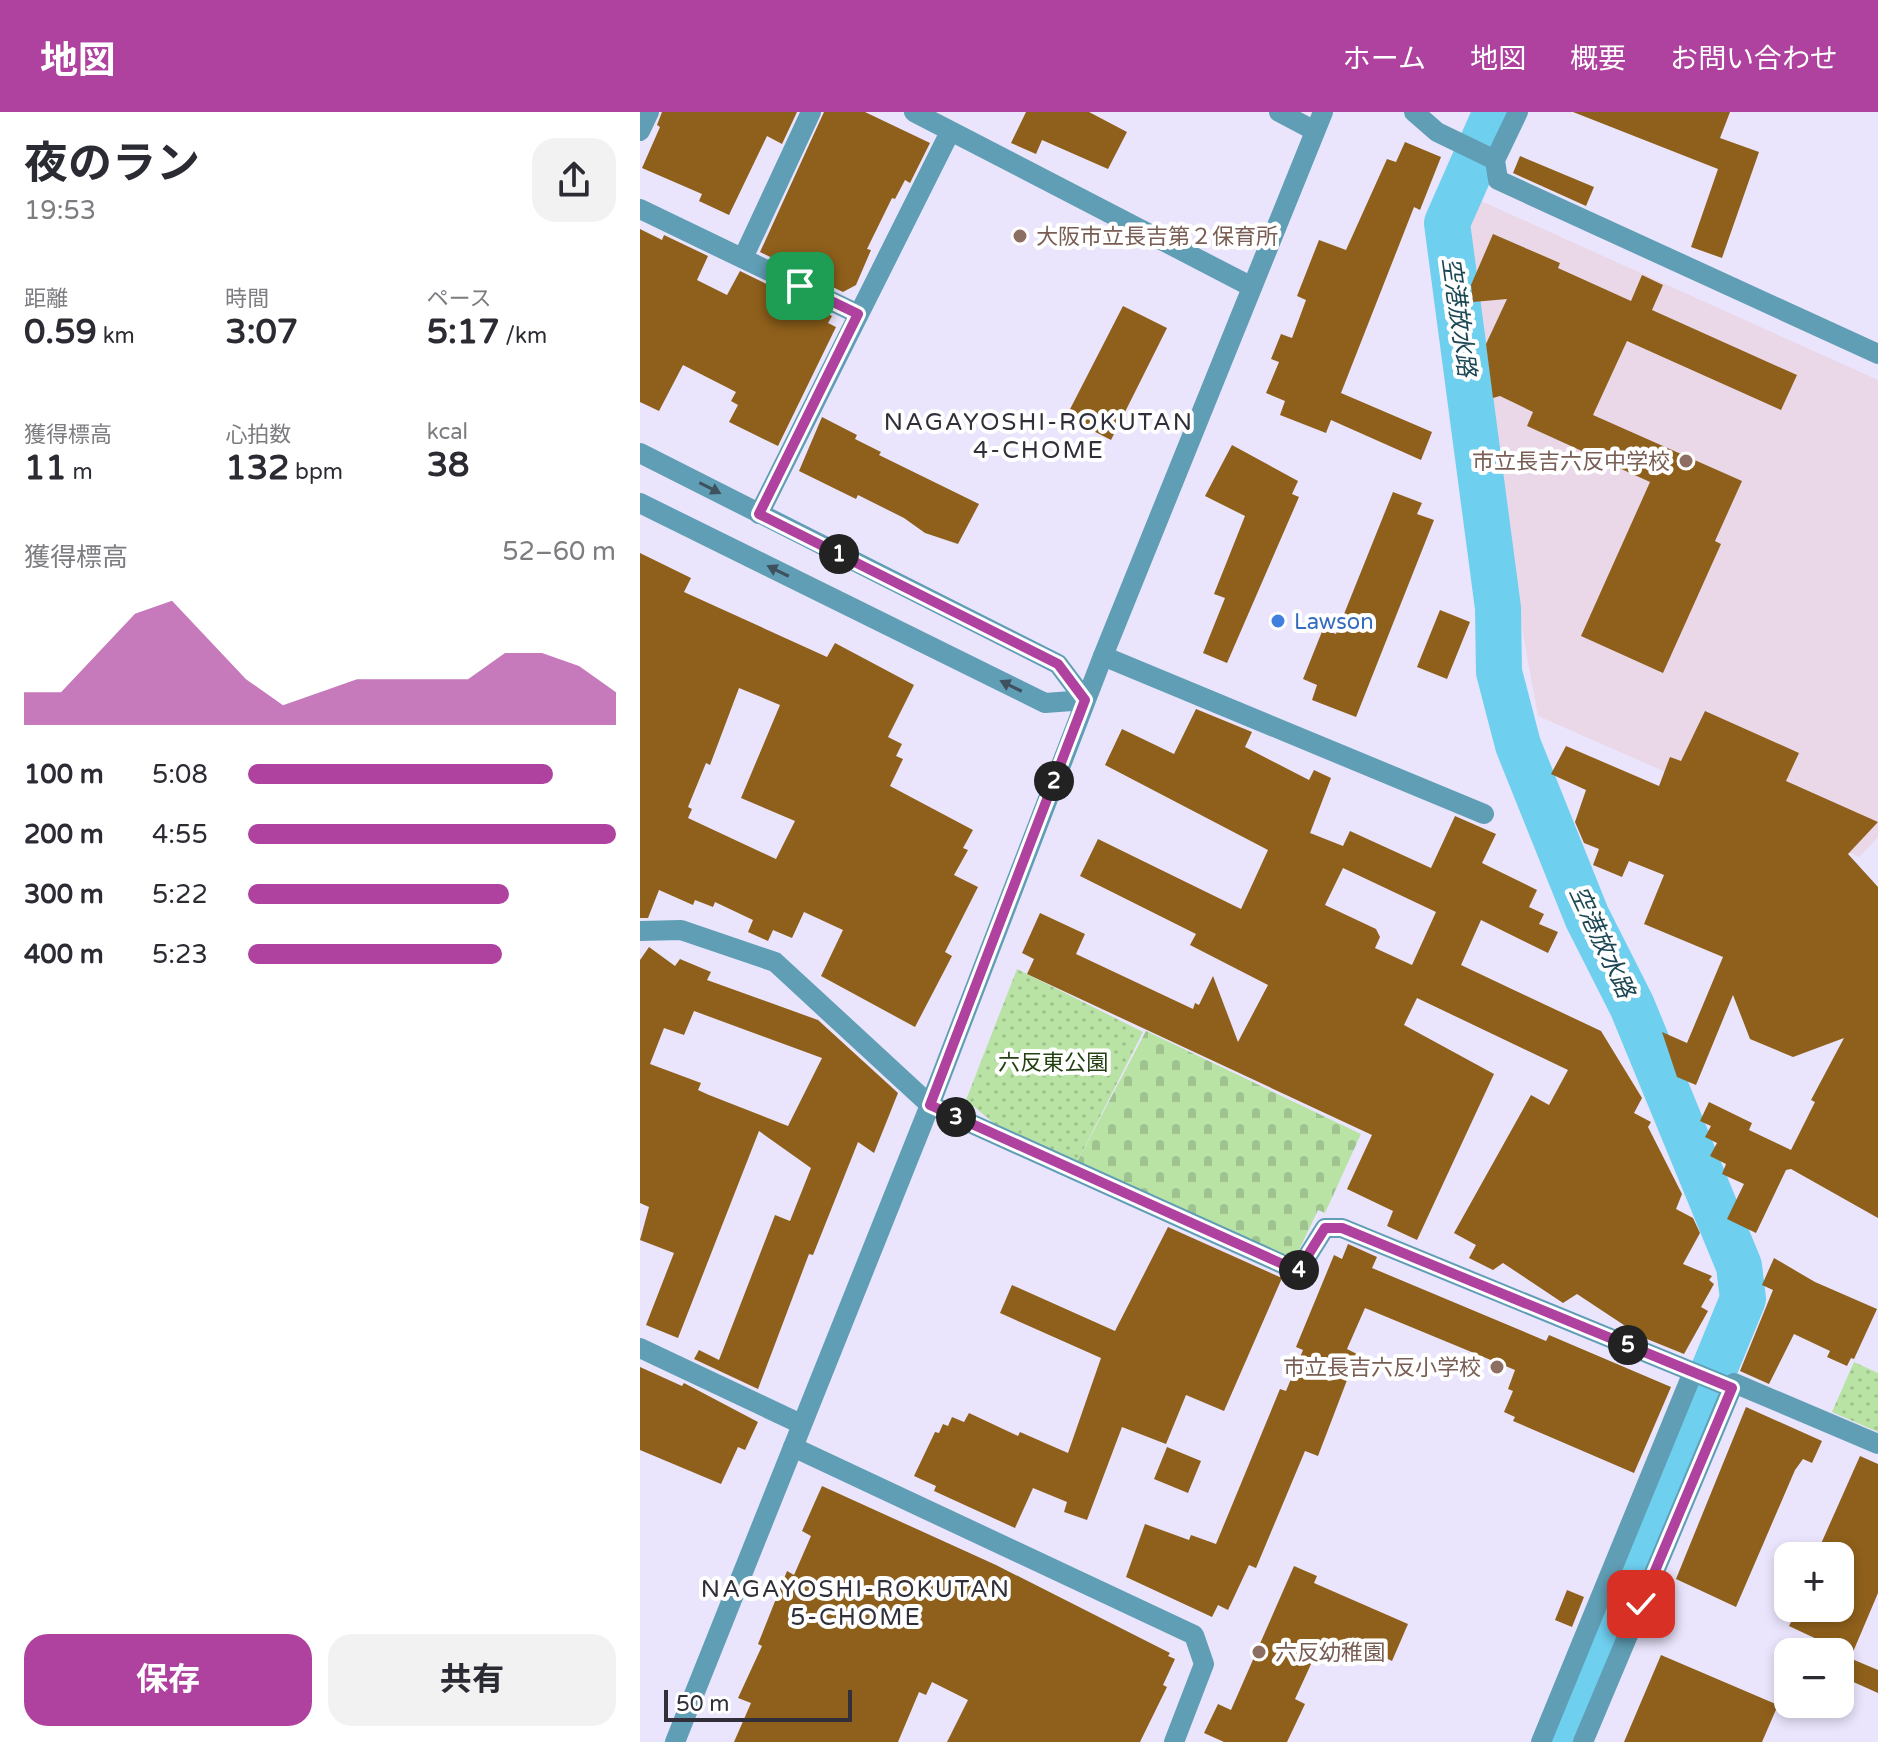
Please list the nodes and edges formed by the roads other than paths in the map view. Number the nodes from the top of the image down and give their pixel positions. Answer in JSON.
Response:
{"nodes":[{"id":1,"x":649,"y":112,"type":"edge"},
{"id":2,"x":811,"y":112,"type":"edge"},
{"id":3,"x":914,"y":112,"type":"edge"},
{"id":4,"x":1279,"y":112,"type":"edge"},
{"id":5,"x":1414,"y":112,"type":"edge"},
{"id":6,"x":1518,"y":112,"type":"edge"},
{"id":7,"x":1319,"y":121,"type":"edge"},
{"id":8,"x":640,"y":131,"type":"edge"},
{"id":9,"x":950,"y":132,"type":"junction"},
{"id":10,"x":1495,"y":160,"type":"junction"},
{"id":11,"x":640,"y":209,"type":"edge"},
{"id":12,"x":743,"y":258,"type":"junction"},
{"id":13,"x":1252,"y":287,"type":"junction"},
{"id":14,"x":858,"y":314,"type":"junction"},
{"id":15,"x":1878,"y":354,"type":"edge"},
{"id":16,"x":640,"y":453,"type":"edge"},
{"id":17,"x":640,"y":503,"type":"edge"},
{"id":18,"x":759,"y":514,"type":"junction"},
{"id":19,"x":1103,"y":656,"type":"junction"},
{"id":20,"x":1085,"y":700,"type":"junction"},
{"id":21,"x":1484,"y":814,"type":"dead end"},
{"id":22,"x":640,"y":931,"type":"edge"},
{"id":23,"x":930,"y":1105,"type":"junction"},
{"id":24,"x":640,"y":1348,"type":"edge"},
{"id":25,"x":1693,"y":1372,"type":"junction"},
{"id":26,"x":1732,"y":1388,"type":"junction"},
{"id":27,"x":801,"y":1424,"type":"junction"},
{"id":28,"x":1878,"y":1444,"type":"edge"},
{"id":29,"x":793,"y":1447,"type":"junction"},
{"id":30,"x":675,"y":1742,"type":"edge"},
{"id":31,"x":1174,"y":1742,"type":"edge"},
{"id":32,"x":1541,"y":1742,"type":"edge"},
{"id":33,"x":1583,"y":1742,"type":"edge"}],
"edges":[{"from":1,"to":8,"type":"street"},
{"from":2,"to":12,"type":"street"},
{"from":3,"to":9,"type":"street"},
{"from":4,"to":7,"type":"street"},
{"from":5,"to":10,"type":"street"},
{"from":6,"to":10,"type":"street"},
{"from":7,"to":13,"type":"street"},
{"from":9,"to":13,"type":"street"},
{"from":9,"to":14,"type":"street"},
{"from":10,"to":15,"type":"street"},
{"from":11,"to":12,"type":"street"},
{"from":12,"to":14,"type":"street"},
{"from":13,"to":19,"type":"street"},
{"from":14,"to":18,"type":"street"},
{"from":16,"to":18,"type":"street","one_way":true},
{"from":20,"to":17,"type":"street","one_way":true},
{"from":18,"to":20,"type":"street"},
{"from":19,"to":20,"type":"street"},
{"from":19,"to":21,"type":"street"},
{"from":20,"to":23,"type":"street"},
{"from":22,"to":23,"type":"street"},
{"from":23,"to":25,"type":"street"},
{"from":23,"to":27,"type":"street"},
{"from":24,"to":27,"type":"street"},
{"from":25,"to":26,"type":"street"},
{"from":25,"to":32,"type":"street"},
{"from":26,"to":28,"type":"street"},
{"from":26,"to":33,"type":"street"},
{"from":27,"to":29,"type":"street"},
{"from":29,"to":30,"type":"street"},
{"from":29,"to":31,"type":"street"}]}
